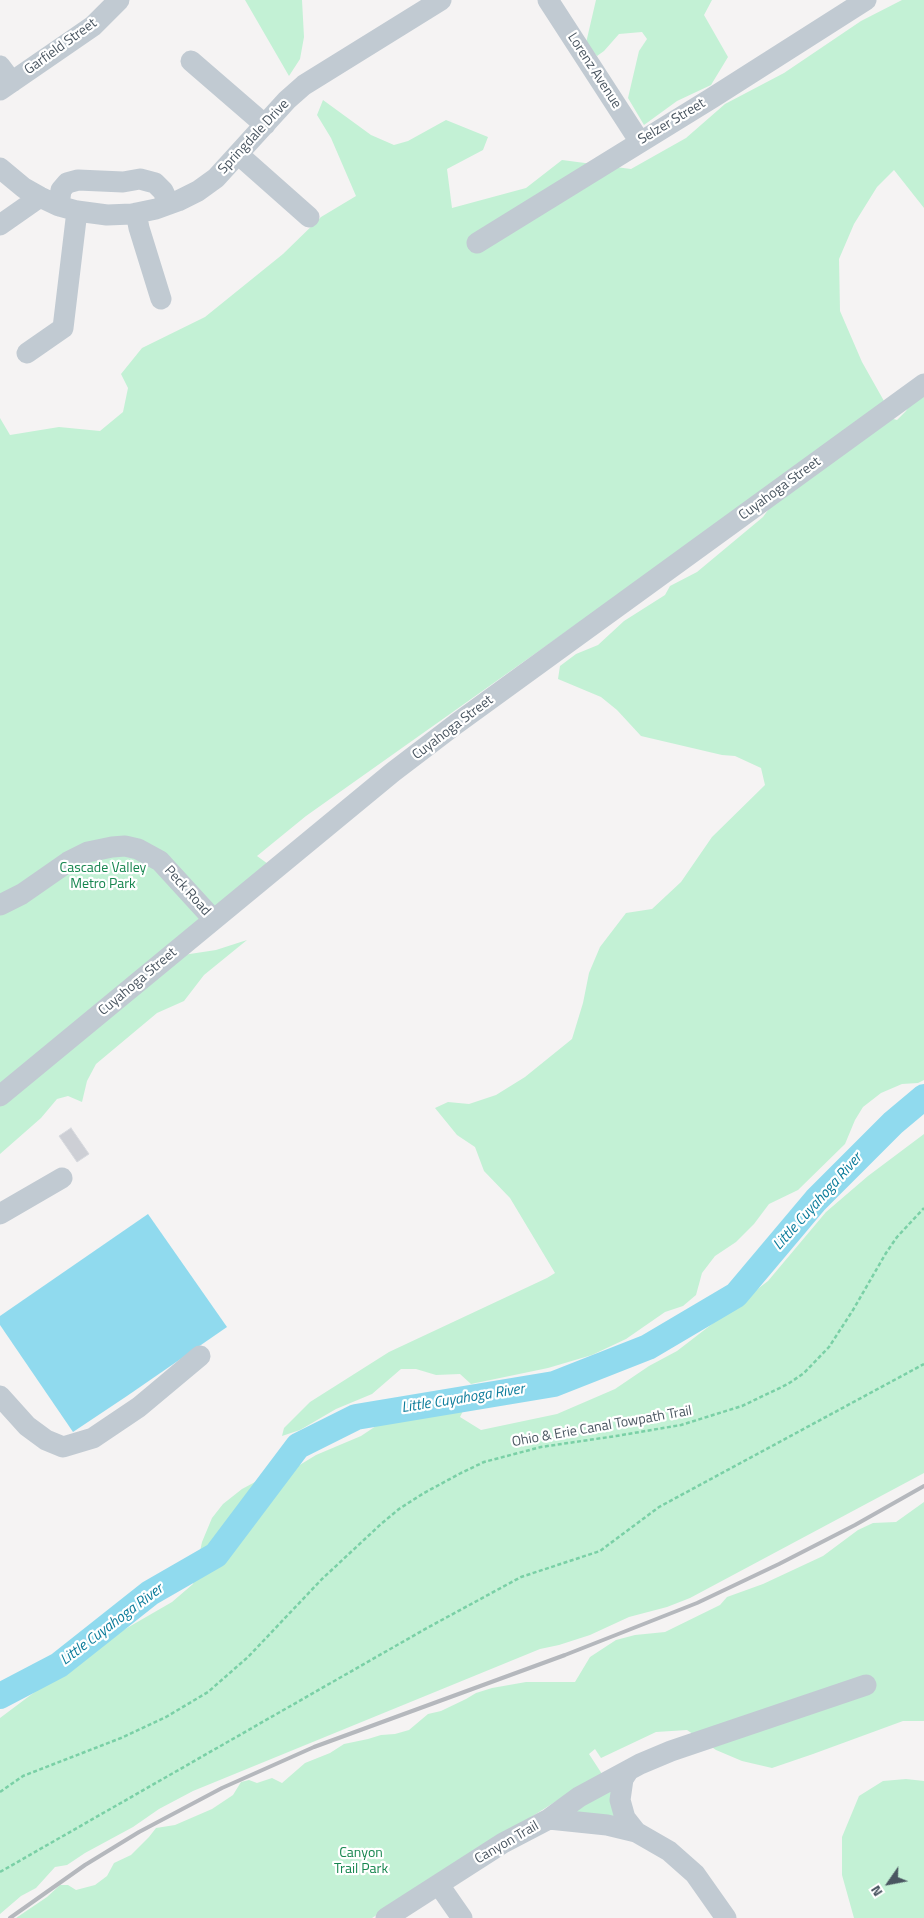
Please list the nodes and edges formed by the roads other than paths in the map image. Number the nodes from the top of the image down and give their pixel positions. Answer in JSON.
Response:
{"nodes":[{"id":1,"x":119,"y":0,"type":"edge"},
{"id":2,"x":441,"y":0,"type":"edge"},
{"id":3,"x":548,"y":0,"type":"edge"},
{"id":4,"x":866,"y":0,"type":"edge"},
{"id":5,"x":192,"y":61,"type":"dead end"},
{"id":6,"x":4,"y":79,"type":"edge"},
{"id":7,"x":266,"y":125,"type":"junction"},
{"id":8,"x":640,"y":142,"type":"junction"},
{"id":9,"x":239,"y":155,"type":"junction"},
{"id":10,"x":0,"y":168,"type":"edge"},
{"id":11,"x":169,"y":204,"type":"junction"},
{"id":12,"x":59,"y":205,"type":"junction"},
{"id":13,"x":136,"y":213,"type":"junction"},
{"id":14,"x":308,"y":217,"type":"dead end"},
{"id":15,"x":0,"y":225,"type":"edge"},
{"id":16,"x":477,"y":243,"type":"dead end"},
{"id":17,"x":161,"y":299,"type":"dead end"},
{"id":18,"x":27,"y":353,"type":"dead end"},
{"id":19,"x":924,"y":384,"type":"edge"},
{"id":20,"x":0,"y":905,"type":"edge"},
{"id":21,"x":213,"y":919,"type":"junction"},
{"id":22,"x":0,"y":1096,"type":"edge"},
{"id":23,"x":62,"y":1178,"type":"dead end"},
{"id":24,"x":0,"y":1214,"type":"edge"},
{"id":25,"x":200,"y":1356,"type":"dead end"},
{"id":26,"x":0,"y":1396,"type":"edge"},
{"id":27,"x":866,"y":1685,"type":"dead end"},
{"id":28,"x":629,"y":1770,"type":"junction"},
{"id":29,"x":549,"y":1819,"type":"junction"},
{"id":30,"x":636,"y":1832,"type":"junction"},
{"id":31,"x":439,"y":1885,"type":"junction"},
{"id":32,"x":386,"y":1918,"type":"edge"},
{"id":33,"x":462,"y":1918,"type":"edge"},
{"id":34,"x":726,"y":1918,"type":"edge"}],
"edges":[{"from":1,"to":6,"type":"street","name":"Garfield Street"},
{"from":2,"to":7,"type":"street","name":"Springdale Drive"},
{"from":3,"to":8,"type":"street","name":"Lorenz Avenue"},
{"from":4,"to":8,"type":"street","name":"Selzer Street"},
{"from":5,"to":7,"type":"street"},
{"from":7,"to":9,"type":"street","name":"Springdale Drive"},
{"from":8,"to":16,"type":"street","name":"Selzer Street"},
{"from":9,"to":11,"type":"street","name":"Springdale Drive"},
{"from":9,"to":14,"type":"street"},
{"from":10,"to":12,"type":"street","name":"Springdale Drive"},
{"from":11,"to":12,"type":"street"},
{"from":11,"to":13,"type":"street","name":"Springdale Drive"},
{"from":12,"to":13,"type":"street","name":"Springdale Drive"},
{"from":12,"to":15,"type":"street"},
{"from":12,"to":18,"type":"street"},
{"from":13,"to":17,"type":"street"},
{"from":19,"to":21,"type":"street","name":"Cuyahoga Street"},
{"from":20,"to":21,"type":"street","name":"Peck Road"},
{"from":21,"to":22,"type":"street","name":"Cuyahoga Street"},
{"from":23,"to":24,"type":"street"},
{"from":25,"to":26,"type":"street"},
{"from":27,"to":28,"type":"street","name":"Canyon Trail"},
{"from":28,"to":29,"type":"street","name":"Canyon Trail"},
{"from":28,"to":30,"type":"street"},
{"from":29,"to":30,"type":"street"},
{"from":29,"to":31,"type":"street","name":"Canyon Trail"},
{"from":30,"to":34,"type":"street"},
{"from":31,"to":32,"type":"street","name":"Canyon Trail"},
{"from":31,"to":33,"type":"street"}]}
